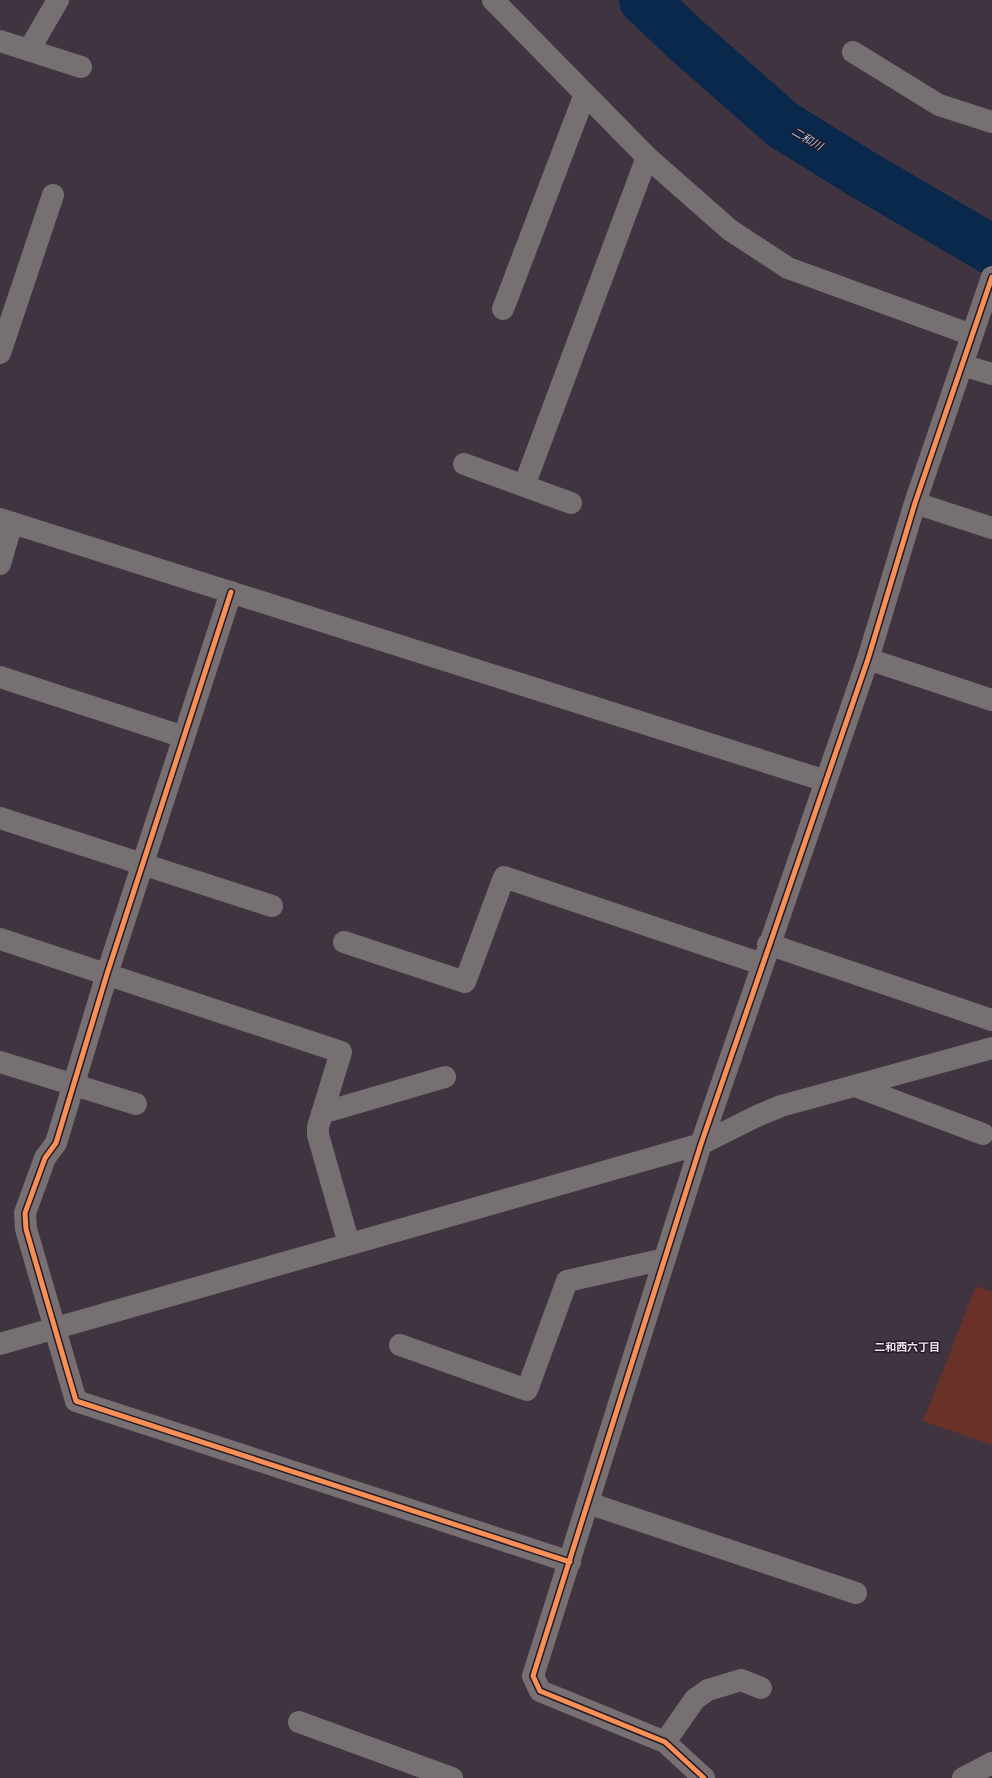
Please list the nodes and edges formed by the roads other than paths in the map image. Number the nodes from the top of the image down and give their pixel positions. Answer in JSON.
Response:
{"nodes":[{"id":1,"x":58,"y":0,"type":"edge"},
{"id":2,"x":493,"y":0,"type":"edge"},
{"id":3,"x":0,"y":41,"type":"edge"},
{"id":4,"x":29,"y":50,"type":"junction"},
{"id":5,"x":853,"y":52,"type":"dead end"},
{"id":6,"x":81,"y":67,"type":"dead end"},
{"id":7,"x":585,"y":94,"type":"junction"},
{"id":8,"x":992,"y":122,"type":"edge"},
{"id":9,"x":647,"y":157,"type":"junction"},
{"id":10,"x":54,"y":195,"type":"dead end"},
{"id":11,"x":992,"y":277,"type":"edge"},
{"id":12,"x":503,"y":309,"type":"dead end"},
{"id":13,"x":972,"y":335,"type":"junction"},
{"id":14,"x":0,"y":353,"type":"edge"},
{"id":15,"x":962,"y":365,"type":"junction"},
{"id":16,"x":992,"y":374,"type":"edge"},
{"id":17,"x":464,"y":464,"type":"dead end"},
{"id":18,"x":524,"y":486,"type":"junction"},
{"id":19,"x":570,"y":503,"type":"dead end"},
{"id":20,"x":916,"y":504,"type":"junction"},
{"id":21,"x":6,"y":521,"type":"edge"},
{"id":22,"x":992,"y":528,"type":"edge"},
{"id":23,"x":0,"y":564,"type":"edge"},
{"id":24,"x":231,"y":592,"type":"junction"},
{"id":25,"x":868,"y":658,"type":"junction"},
{"id":26,"x":0,"y":677,"type":"edge"},
{"id":27,"x":992,"y":700,"type":"edge"},
{"id":28,"x":184,"y":737,"type":"junction"},
{"id":29,"x":826,"y":781,"type":"junction"},
{"id":30,"x":0,"y":818,"type":"edge"},
{"id":31,"x":143,"y":864,"type":"junction"},
{"id":32,"x":272,"y":906,"type":"dead end"},
{"id":33,"x":0,"y":939,"type":"edge"},
{"id":34,"x":344,"y":942,"type":"dead end"},
{"id":35,"x":765,"y":954,"type":"junction"},
{"id":36,"x":107,"y":974,"type":"junction"},
{"id":37,"x":992,"y":1020,"type":"edge"},
{"id":38,"x":992,"y":1048,"type":"edge"},
{"id":39,"x":0,"y":1062,"type":"edge"},
{"id":40,"x":445,"y":1078,"type":"dead end"},
{"id":41,"x":74,"y":1085,"type":"junction"},
{"id":42,"x":855,"y":1086,"type":"junction"},
{"id":43,"x":136,"y":1104,"type":"dead end"},
{"id":44,"x":322,"y":1113,"type":"junction"},
{"id":45,"x":983,"y":1134,"type":"dead end"},
{"id":46,"x":700,"y":1144,"type":"junction"},
{"id":47,"x":349,"y":1244,"type":"junction"},
{"id":48,"x":665,"y":1258,"type":"junction"},
{"id":49,"x":55,"y":1328,"type":"junction"},
{"id":50,"x":0,"y":1344,"type":"edge"},
{"id":51,"x":400,"y":1345,"type":"dead end"},
{"id":52,"x":588,"y":1503,"type":"junction"},
{"id":53,"x":570,"y":1562,"type":"junction"},
{"id":54,"x":856,"y":1593,"type":"dead end"},
{"id":55,"x":761,"y":1688,"type":"dead end"},
{"id":56,"x":299,"y":1722,"type":"dead end"},
{"id":57,"x":665,"y":1742,"type":"junction"},
{"id":58,"x":452,"y":1778,"type":"edge"},
{"id":59,"x":704,"y":1778,"type":"edge"}],
"edges":[{"from":1,"to":4,"type":"street"},
{"from":2,"to":7,"type":"street"},
{"from":3,"to":4,"type":"street"},
{"from":4,"to":6,"type":"street"},
{"from":5,"to":8,"type":"street"},
{"from":7,"to":9,"type":"street"},
{"from":7,"to":12,"type":"street"},
{"from":9,"to":13,"type":"street"},
{"from":9,"to":18,"type":"street"},
{"from":10,"to":14,"type":"street"},
{"from":11,"to":13,"type":"street"},
{"from":13,"to":15,"type":"street"},
{"from":15,"to":16,"type":"street"},
{"from":15,"to":20,"type":"street"},
{"from":17,"to":18,"type":"street"},
{"from":18,"to":19,"type":"street"},
{"from":20,"to":22,"type":"street"},
{"from":20,"to":25,"type":"street"},
{"from":21,"to":23,"type":"street"},
{"from":21,"to":24,"type":"street"},
{"from":24,"to":28,"type":"street"},
{"from":24,"to":29,"type":"street"},
{"from":25,"to":27,"type":"street"},
{"from":25,"to":29,"type":"street"},
{"from":26,"to":28,"type":"street"},
{"from":28,"to":31,"type":"street"},
{"from":29,"to":35,"type":"street"},
{"from":30,"to":31,"type":"street"},
{"from":31,"to":32,"type":"street"},
{"from":31,"to":36,"type":"street"},
{"from":33,"to":36,"type":"street"},
{"from":34,"to":35,"type":"street"},
{"from":35,"to":37,"type":"street"},
{"from":35,"to":46,"type":"street"},
{"from":36,"to":41,"type":"street"},
{"from":36,"to":44,"type":"street"},
{"from":38,"to":42,"type":"street"},
{"from":39,"to":41,"type":"street"},
{"from":40,"to":44,"type":"street"},
{"from":41,"to":43,"type":"street"},
{"from":41,"to":49,"type":"street"},
{"from":42,"to":45,"type":"street"},
{"from":42,"to":46,"type":"street"},
{"from":44,"to":47,"type":"street"},
{"from":46,"to":47,"type":"street"},
{"from":46,"to":48,"type":"street"},
{"from":47,"to":49,"type":"street"},
{"from":48,"to":51,"type":"street"},
{"from":48,"to":52,"type":"street"},
{"from":49,"to":50,"type":"street"},
{"from":49,"to":53,"type":"street"},
{"from":52,"to":53,"type":"street"},
{"from":52,"to":54,"type":"street"},
{"from":53,"to":57,"type":"street"},
{"from":55,"to":57,"type":"street"},
{"from":56,"to":58,"type":"street"},
{"from":57,"to":59,"type":"street"}]}
